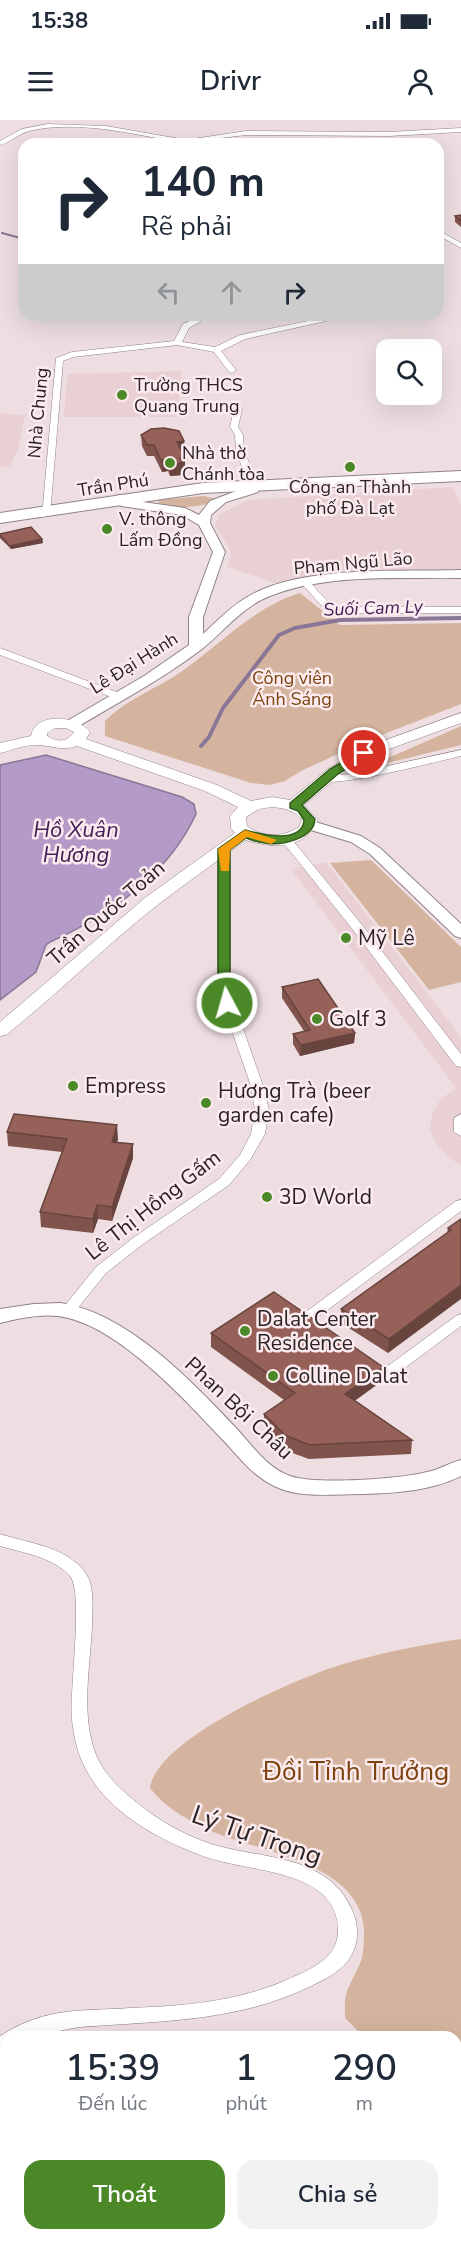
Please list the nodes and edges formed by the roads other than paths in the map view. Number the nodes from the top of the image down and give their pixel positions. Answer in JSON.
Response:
{"nodes":[{"id":1,"x":461,"y":130,"type":"edge"},
{"id":2,"x":366,"y":133,"type":"junction"},
{"id":3,"x":156,"y":138,"type":"edge"},
{"id":4,"x":200,"y":138,"type":"edge"},
{"id":5,"x":372,"y":138,"type":"edge"},
{"id":6,"x":0,"y":144,"type":"edge"},
{"id":7,"x":444,"y":236,"type":"edge"},
{"id":8,"x":461,"y":246,"type":"edge"},
{"id":9,"x":196,"y":321,"type":"edge"},
{"id":10,"x":321,"y":321,"type":"edge"},
{"id":11,"x":177,"y":343,"type":"junction"},
{"id":12,"x":216,"y":350,"type":"junction"},
{"id":13,"x":232,"y":370,"type":"dead end"},
{"id":14,"x":238,"y":409,"type":"dead end"},
{"id":15,"x":461,"y":476,"type":"edge"},
{"id":16,"x":254,"y":487,"type":"junction"},
{"id":17,"x":123,"y":501,"type":"junction"},
{"id":18,"x":45,"y":513,"type":"junction"},
{"id":19,"x":0,"y":518,"type":"edge"},
{"id":20,"x":0,"y":523,"type":"edge"},
{"id":21,"x":204,"y":523,"type":"junction"},
{"id":22,"x":461,"y":574,"type":"edge"},
{"id":23,"x":305,"y":582,"type":"junction"},
{"id":24,"x":461,"y":610,"type":"edge"},
{"id":25,"x":196,"y":647,"type":"junction"},
{"id":26,"x":0,"y":651,"type":"edge"},
{"id":27,"x":118,"y":696,"type":"junction"},
{"id":28,"x":461,"y":718,"type":"edge"},
{"id":29,"x":72,"y":724,"type":"junction"},
{"id":30,"x":42,"y":740,"type":"junction"},
{"id":31,"x":76,"y":741,"type":"junction"},
{"id":32,"x":0,"y":748,"type":"edge"},
{"id":33,"x":461,"y":753,"type":"edge"},
{"id":34,"x":322,"y":780,"type":"junction"},
{"id":35,"x":294,"y":805,"type":"junction"},
{"id":36,"x":250,"y":806,"type":"junction"},
{"id":37,"x":309,"y":825,"type":"junction"},
{"id":38,"x":245,"y":833,"type":"junction"},
{"id":39,"x":286,"y":839,"type":"junction"},
{"id":40,"x":224,"y":849,"type":"junction"},
{"id":41,"x":461,"y":933,"type":"edge"},
{"id":42,"x":0,"y":1030,"type":"edge"},
{"id":43,"x":461,"y":1063,"type":"edge"},
{"id":44,"x":461,"y":1118,"type":"edge"},
{"id":45,"x":461,"y":1132,"type":"edge"},
{"id":46,"x":461,"y":1204,"type":"edge"},
{"id":47,"x":68,"y":1311,"type":"junction"},
{"id":48,"x":0,"y":1316,"type":"edge"},
{"id":49,"x":461,"y":1319,"type":"edge"},
{"id":50,"x":323,"y":1333,"type":"edge"},
{"id":51,"x":352,"y":1352,"type":"edge"},
{"id":52,"x":461,"y":1467,"type":"edge"},
{"id":53,"x":0,"y":1540,"type":"edge"},
{"id":54,"x":24,"y":2031,"type":"edge"}],
"edges":[{"from":1,"to":2,"type":"street"},
{"from":2,"to":4,"type":"street"},
{"from":2,"to":5,"type":"street"},
{"from":3,"to":6,"type":"street"},
{"from":7,"to":8,"type":"street"},
{"from":9,"to":11,"type":"street"},
{"from":10,"to":12,"type":"street"},
{"from":11,"to":12,"type":"street"},
{"from":11,"to":18,"type":"street","name":"Nhà Chung"},
{"from":12,"to":13,"type":"street"},
{"from":14,"to":16,"type":"street"},
{"from":15,"to":16,"type":"main road","name":"Trần Phú"},
{"from":16,"to":17,"type":"main road","name":"Trần Phú"},
{"from":16,"to":21,"type":"street"},
{"from":17,"to":18,"type":"main road","name":"Trần Phú"},
{"from":17,"to":21,"type":"street"},
{"from":18,"to":19,"type":"main road","name":"Trần Phú"},
{"from":18,"to":20,"type":"main road","name":"Trần Phú"},
{"from":21,"to":25,"type":"street","name":"Lê Đại Hành"},
{"from":22,"to":23,"type":"street","name":"Phạm Ngũ Lão"},
{"from":23,"to":24,"type":"street"},
{"from":23,"to":25,"type":"street","name":"Phạm Ngũ Lão"},
{"from":25,"to":27,"type":"street","name":"Lê Đại Hành"},
{"from":26,"to":27,"type":"street"},
{"from":27,"to":29,"type":"street","name":"Lê Đại Hành"},
{"from":28,"to":34,"type":"main road"},
{"from":29,"to":30,"type":"main road"},
{"from":29,"to":31,"type":"main road"},
{"from":30,"to":31,"type":"main road"},
{"from":30,"to":32,"type":"main road"},
{"from":31,"to":36,"type":"main road"},
{"from":33,"to":34,"type":"street"},
{"from":34,"to":35,"type":"main road"},
{"from":35,"to":36,"type":"main road"},
{"from":35,"to":37,"type":"main road"},
{"from":36,"to":38,"type":"main road"},
{"from":37,"to":39,"type":"main road"},
{"from":37,"to":41,"type":"street"},
{"from":38,"to":39,"type":"main road"},
{"from":38,"to":40,"type":"main road","name":"Trần Quốc Toản"},
{"from":39,"to":43,"type":"street"},
{"from":40,"to":42,"type":"main road","name":"Trần Quốc Toản"},
{"from":40,"to":47,"type":"street","name":"Lê Thị Hồng Gấm"},
{"from":44,"to":45,"type":"street"},
{"from":46,"to":50,"type":"street"},
{"from":47,"to":48,"type":"street","name":"Phan Bội Châu"},
{"from":47,"to":52,"type":"street","name":"Phan Bội Châu"},
{"from":49,"to":51,"type":"street"},
{"from":53,"to":54,"type":"street","name":"Lý Tự Trọng"}]}
